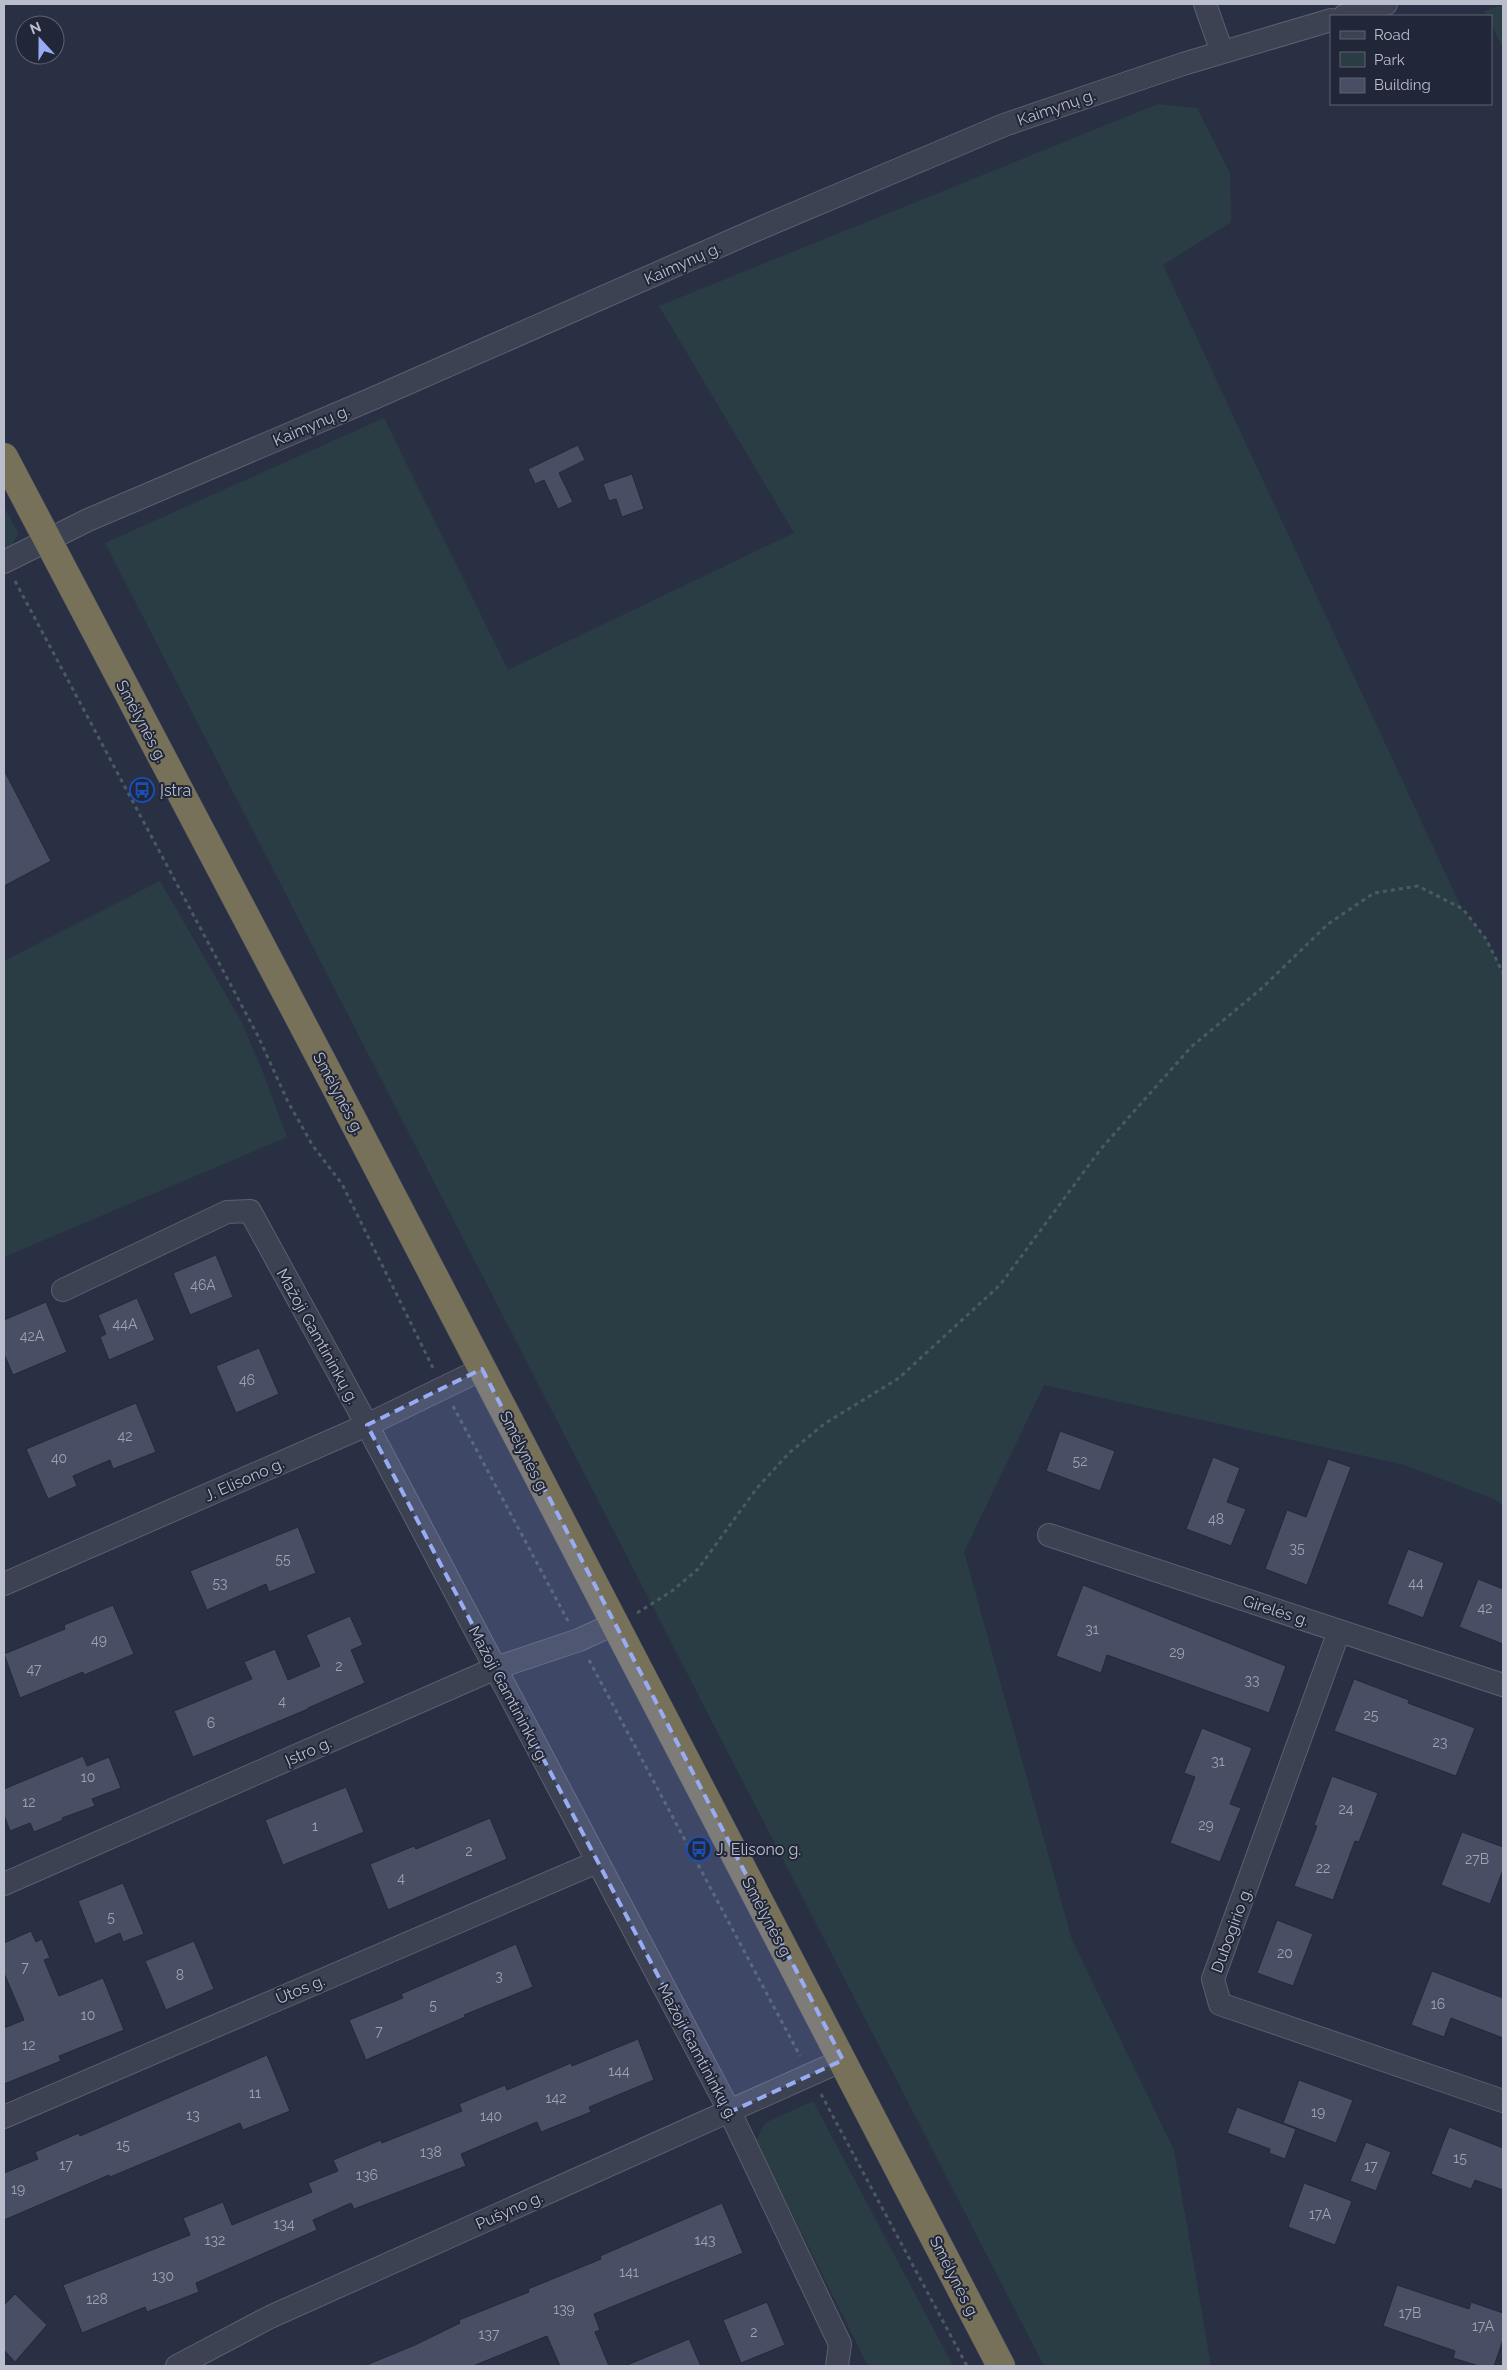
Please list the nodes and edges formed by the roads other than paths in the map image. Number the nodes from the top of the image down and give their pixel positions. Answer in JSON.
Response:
{"nodes":[{"id":1,"x":1205,"y":4,"type":"edge"},
{"id":2,"x":1386,"y":4,"type":"edge"},
{"id":3,"x":1348,"y":15,"type":"edge"},
{"id":4,"x":1330,"y":20,"type":"edge"},
{"id":5,"x":1222,"y":52,"type":"junction"},
{"id":6,"x":4,"y":457,"type":"edge"},
{"id":7,"x":47,"y":539,"type":"junction"},
{"id":8,"x":4,"y":562,"type":"edge"},
{"id":9,"x":63,"y":1290,"type":"dead end"},
{"id":10,"x":482,"y":1369,"type":"junction"},
{"id":11,"x":367,"y":1425,"type":"junction"},
{"id":12,"x":1049,"y":1535,"type":"dead end"},
{"id":13,"x":4,"y":1584,"type":"edge"},
{"id":14,"x":614,"y":1624,"type":"junction"},
{"id":15,"x":1339,"y":1631,"type":"junction"},
{"id":16,"x":496,"y":1668,"type":"junction"},
{"id":17,"x":1503,"y":1685,"type":"edge"},
{"id":18,"x":597,"y":1862,"type":"junction"},
{"id":19,"x":4,"y":1884,"type":"edge"},
{"id":20,"x":843,"y":2060,"type":"junction"},
{"id":21,"x":1503,"y":2101,"type":"edge"},
{"id":22,"x":730,"y":2112,"type":"junction"},
{"id":23,"x":4,"y":2117,"type":"edge"},
{"id":24,"x":177,"y":2366,"type":"edge"},
{"id":25,"x":837,"y":2366,"type":"edge"},
{"id":26,"x":1001,"y":2366,"type":"edge"}],
"edges":[{"from":1,"to":5,"type":"street"},
{"from":2,"to":3,"type":"street"},
{"from":4,"to":5,"type":"street","name":"Kaimynų g."},
{"from":5,"to":7,"type":"street","name":"Kaimynų g."},
{"from":6,"to":7,"type":"highway","name":"Smėlynės g."},
{"from":7,"to":8,"type":"street","name":"Kaimynų g."},
{"from":7,"to":10,"type":"highway","name":"Smėlynės g."},
{"from":9,"to":11,"type":"street","name":"Mažoji Gamtininkų g."},
{"from":10,"to":11,"type":"street","name":"J. Elisono g."},
{"from":10,"to":14,"type":"highway","name":"Smėlynės g."},
{"from":11,"to":13,"type":"street","name":"J. Elisono g."},
{"from":11,"to":16,"type":"street","name":"Mažoji Gamtininkų g."},
{"from":12,"to":15,"type":"street","name":"Girelės g."},
{"from":14,"to":16,"type":"street","name":"Įstro g."},
{"from":14,"to":20,"type":"highway","name":"Smėlynės g."},
{"from":15,"to":17,"type":"street","name":"Girelės g."},
{"from":15,"to":21,"type":"street","name":"Dubogirio g."},
{"from":16,"to":18,"type":"street","name":"Mažoji Gamtininkų g."},
{"from":16,"to":19,"type":"street","name":"Įstro g."},
{"from":18,"to":22,"type":"street","name":"Mažoji Gamtininkų g."},
{"from":18,"to":23,"type":"street","name":"Ūtos g."},
{"from":20,"to":22,"type":"street","name":"Pušyno g."},
{"from":20,"to":26,"type":"highway","name":"Smėlynės g."},
{"from":22,"to":24,"type":"street","name":"Pušyno g."},
{"from":22,"to":25,"type":"street","name":"Mažoji Gamtininkų g."}]}
